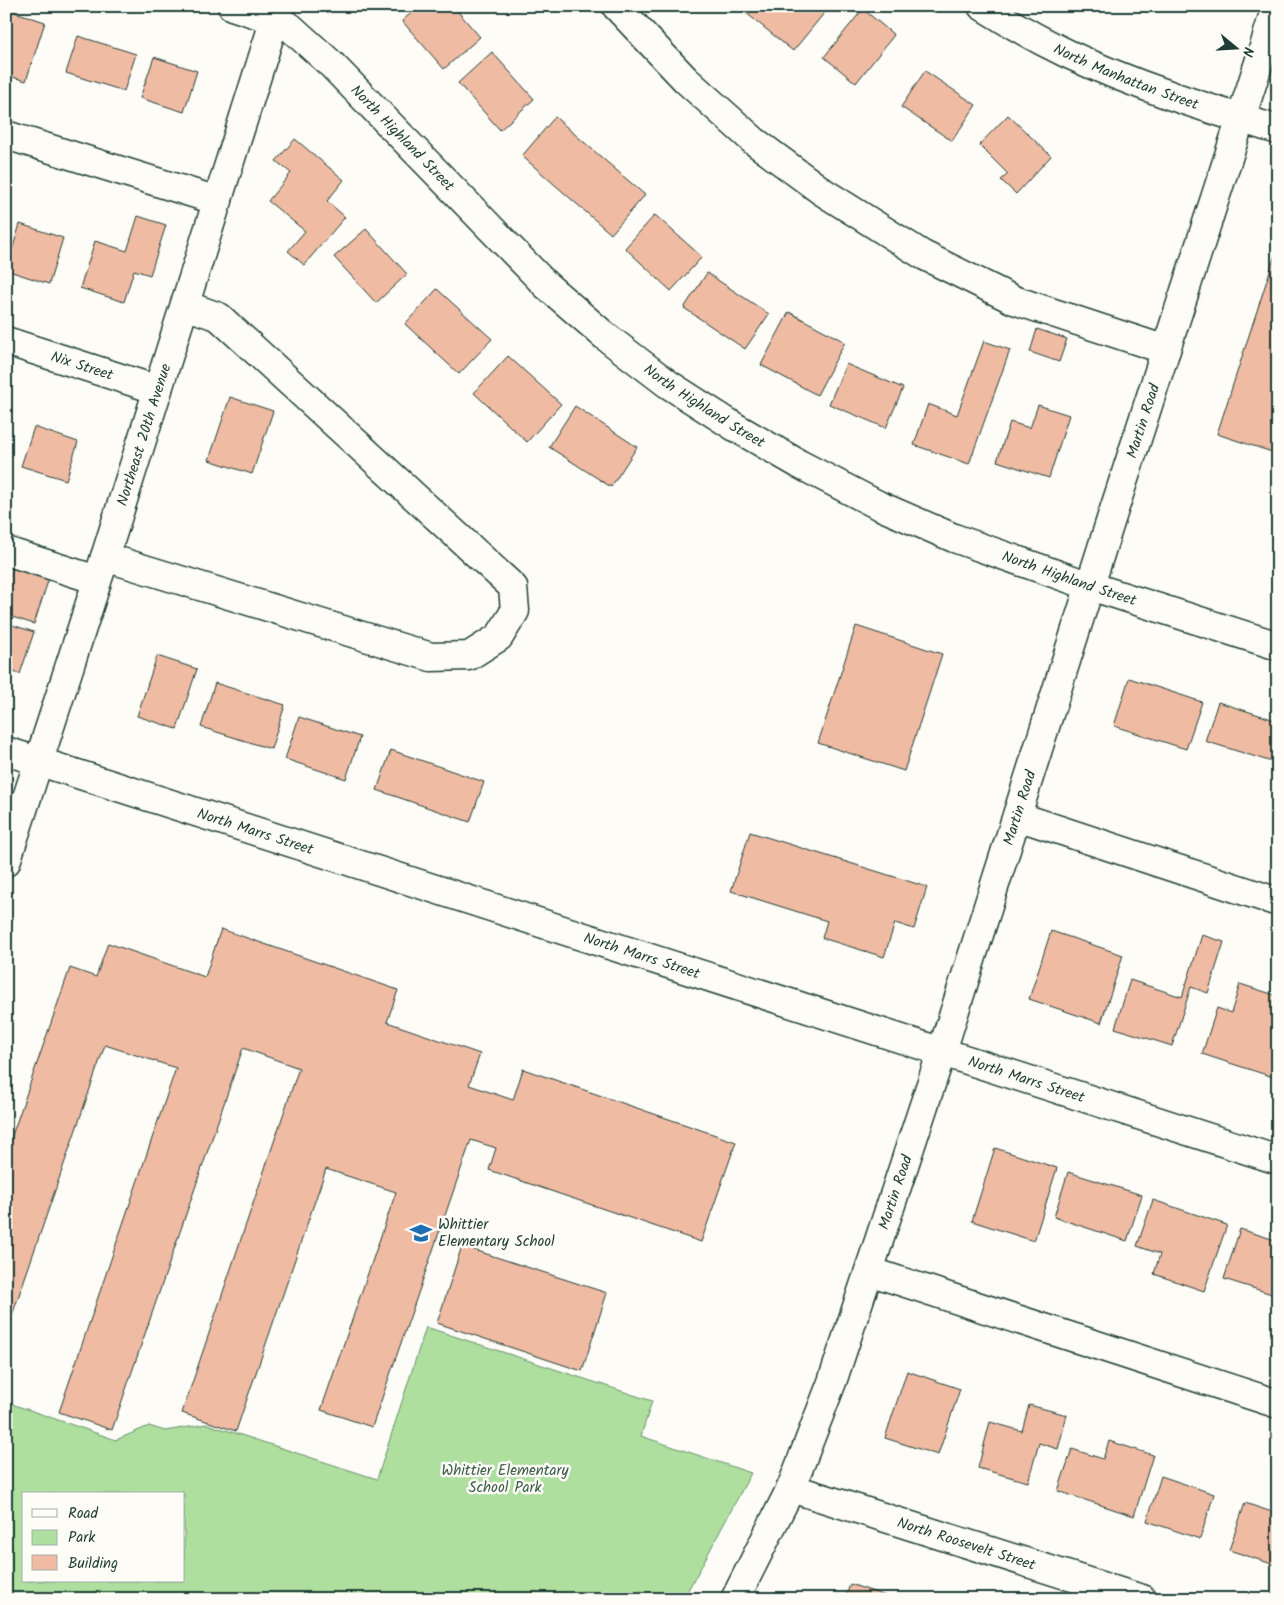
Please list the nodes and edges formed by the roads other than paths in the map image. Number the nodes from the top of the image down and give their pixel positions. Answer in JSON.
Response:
{"nodes":[{"id":1,"x":232,"y":6,"type":"edge"},
{"id":2,"x":616,"y":6,"type":"edge"},
{"id":3,"x":982,"y":6,"type":"edge"},
{"id":4,"x":1276,"y":6,"type":"edge"},
{"id":5,"x":277,"y":13,"type":"edge"},
{"id":6,"x":1241,"y":119,"type":"junction"},
{"id":7,"x":1278,"y":130,"type":"edge"},
{"id":8,"x":6,"y":135,"type":"edge"},
{"id":9,"x":218,"y":201,"type":"junction"},
{"id":10,"x":185,"y":305,"type":"junction"},
{"id":11,"x":6,"y":341,"type":"edge"},
{"id":12,"x":1166,"y":350,"type":"junction"},
{"id":13,"x":158,"y":390,"type":"junction"},
{"id":14,"x":6,"y":551,"type":"edge"},
{"id":15,"x":101,"y":568,"type":"junction"},
{"id":16,"x":1090,"y":586,"type":"junction"},
{"id":17,"x":1278,"y":646,"type":"edge"},
{"id":18,"x":6,"y":751,"type":"edge"},
{"id":19,"x":39,"y":761,"type":"junction"},
{"id":20,"x":1017,"y":816,"type":"junction"},
{"id":21,"x":6,"y":862,"type":"edge"},
{"id":22,"x":1278,"y":902,"type":"edge"},
{"id":23,"x":942,"y":1051,"type":"junction"},
{"id":24,"x":1278,"y":1160,"type":"edge"},
{"id":25,"x":869,"y":1271,"type":"junction"},
{"id":26,"x":1278,"y":1404,"type":"edge"},
{"id":27,"x":791,"y":1488,"type":"junction"},
{"id":28,"x":735,"y":1599,"type":"edge"},
{"id":29,"x":1142,"y":1599,"type":"edge"}],
"edges":[{"from":1,"to":5,"type":"street","name":"North Highland Street"},
{"from":2,"to":12,"type":"street"},
{"from":3,"to":6,"type":"street","name":"North Manhattan Street"},
{"from":4,"to":6,"type":"street","name":"Martin Road"},
{"from":5,"to":9,"type":"street","name":"Northeast 20th Avenue"},
{"from":5,"to":16,"type":"street","name":"North Highland Street"},
{"from":6,"to":7,"type":"street","name":"North Manhattan Street"},
{"from":6,"to":12,"type":"street","name":"Martin Road"},
{"from":8,"to":9,"type":"street"},
{"from":9,"to":10,"type":"street","name":"Northeast 20th Avenue"},
{"from":10,"to":13,"type":"street","name":"Northeast 20th Avenue"},
{"from":10,"to":15,"type":"street"},
{"from":11,"to":13,"type":"street","name":"Nix Street"},
{"from":12,"to":16,"type":"street","name":"Martin Road"},
{"from":13,"to":15,"type":"street","name":"Northeast 20th Avenue"},
{"from":14,"to":15,"type":"street"},
{"from":15,"to":19,"type":"street","name":"Northeast 20th Avenue"},
{"from":16,"to":17,"type":"street","name":"North Highland Street"},
{"from":16,"to":20,"type":"street","name":"Martin Road"},
{"from":18,"to":19,"type":"street","name":"North Marrs Street"},
{"from":19,"to":21,"type":"street","name":"Northeast 20th Avenue"},
{"from":19,"to":23,"type":"street","name":"North Marrs Street"},
{"from":20,"to":22,"type":"street"},
{"from":20,"to":23,"type":"street","name":"Martin Road"},
{"from":23,"to":24,"type":"street","name":"North Marrs Street"},
{"from":23,"to":25,"type":"street","name":"Martin Road"},
{"from":25,"to":26,"type":"street"},
{"from":25,"to":27,"type":"street","name":"Martin Road"},
{"from":27,"to":28,"type":"street","name":"Martin Road"},
{"from":27,"to":29,"type":"street","name":"North Roosevelt Street"}]}
